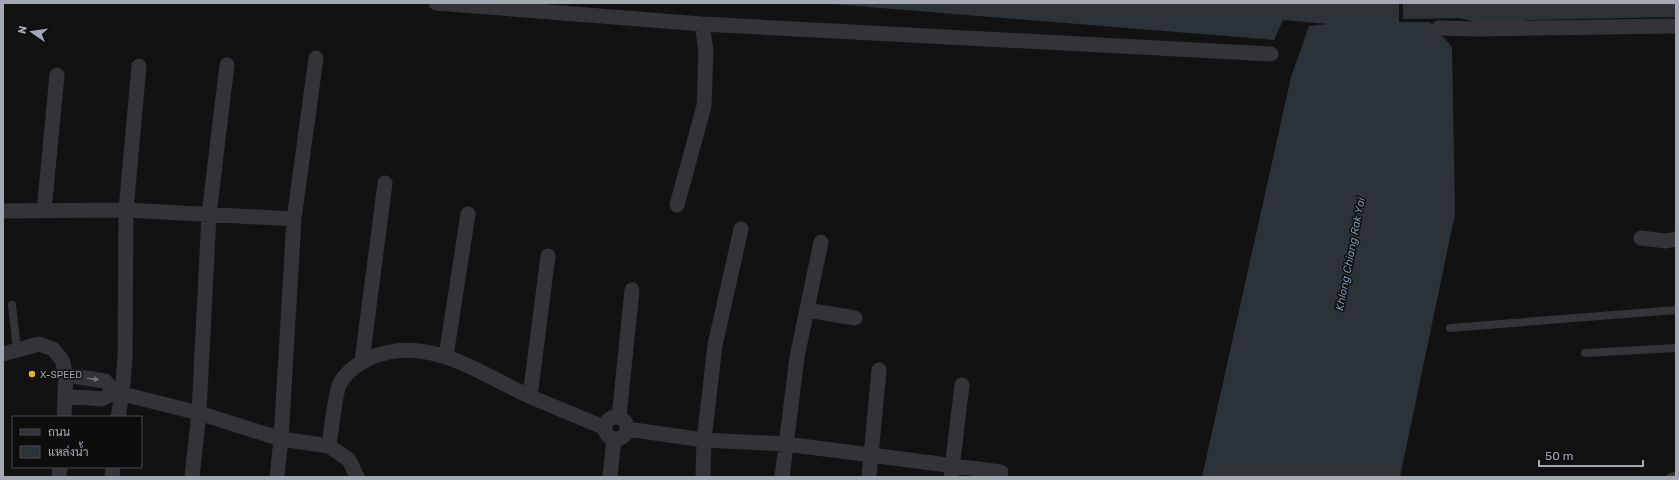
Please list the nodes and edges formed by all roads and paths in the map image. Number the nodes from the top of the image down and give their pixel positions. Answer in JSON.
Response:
{"nodes":[{"id":1,"x":436,"y":3,"type":"edge"},
{"id":2,"x":702,"y":24,"type":"junction"},
{"id":3,"x":1676,"y":26,"type":"edge"},
{"id":4,"x":1439,"y":28,"type":"dead end"},
{"id":5,"x":1271,"y":54,"type":"dead end"},
{"id":6,"x":316,"y":58,"type":"dead end"},
{"id":7,"x":226,"y":65,"type":"dead end"},
{"id":8,"x":139,"y":66,"type":"dead end"},
{"id":9,"x":57,"y":75,"type":"dead end"},
{"id":10,"x":385,"y":183,"type":"dead end"},
{"id":11,"x":677,"y":205,"type":"dead end"},
{"id":12,"x":126,"y":210,"type":"junction"},
{"id":13,"x":3,"y":211,"type":"edge"},
{"id":14,"x":44,"y":211,"type":"junction"},
{"id":15,"x":209,"y":214,"type":"junction"},
{"id":16,"x":468,"y":214,"type":"dead end"},
{"id":17,"x":294,"y":219,"type":"junction"},
{"id":18,"x":741,"y":229,"type":"dead end"},
{"id":19,"x":1641,"y":238,"type":"dead end"},
{"id":20,"x":1676,"y":239,"type":"edge"},
{"id":21,"x":821,"y":242,"type":"dead end"},
{"id":22,"x":548,"y":256,"type":"dead end"},
{"id":23,"x":632,"y":290,"type":"dead end"},
{"id":24,"x":12,"y":305,"type":"dead end"},
{"id":25,"x":807,"y":310,"type":"junction"},
{"id":26,"x":1676,"y":310,"type":"edge"},
{"id":27,"x":855,"y":318,"type":"dead end"},
{"id":28,"x":1450,"y":328,"type":"dead end"},
{"id":29,"x":1676,"y":348,"type":"edge"},
{"id":30,"x":10,"y":352,"type":"edge"},
{"id":31,"x":1585,"y":352,"type":"dead end"},
{"id":32,"x":446,"y":356,"type":"junction"},
{"id":33,"x":362,"y":362,"type":"junction"},
{"id":34,"x":880,"y":370,"type":"dead end"},
{"id":35,"x":66,"y":376,"type":"junction"},
{"id":36,"x":962,"y":385,"type":"dead end"},
{"id":37,"x":119,"y":393,"type":"junction"},
{"id":38,"x":66,"y":396,"type":"junction"},
{"id":39,"x":530,"y":396,"type":"junction"},
{"id":40,"x":199,"y":413,"type":"junction"},
{"id":41,"x":64,"y":416,"type":"edge"},
{"id":42,"x":118,"y":416,"type":"edge"},
{"id":43,"x":623,"y":423,"type":"junction"},
{"id":44,"x":609,"y":433,"type":"junction"},
{"id":45,"x":281,"y":439,"type":"junction"},
{"id":46,"x":704,"y":440,"type":"junction"},
{"id":47,"x":786,"y":444,"type":"junction"},
{"id":48,"x":329,"y":446,"type":"junction"},
{"id":49,"x":872,"y":455,"type":"junction"},
{"id":50,"x":951,"y":471,"type":"edge"},
{"id":51,"x":1001,"y":472,"type":"dead end"},
{"id":52,"x":1676,"y":476,"type":"edge"},
{"id":53,"x":192,"y":477,"type":"edge"},
{"id":54,"x":277,"y":477,"type":"edge"},
{"id":55,"x":357,"y":477,"type":"edge"},
{"id":56,"x":610,"y":477,"type":"edge"},
{"id":57,"x":703,"y":477,"type":"edge"},
{"id":58,"x":782,"y":477,"type":"edge"},
{"id":59,"x":869,"y":477,"type":"edge"},
{"id":60,"x":1671,"y":477,"type":"edge"}],
"edges":[{"from":1,"to":2,"type":"street"},
{"from":2,"to":5,"type":"street"},
{"from":2,"to":11,"type":"street"},
{"from":3,"to":4,"type":"street"},
{"from":6,"to":17,"type":"street"},
{"from":7,"to":15,"type":"street"},
{"from":8,"to":12,"type":"street"},
{"from":9,"to":14,"type":"street"},
{"from":10,"to":33,"type":"street"},
{"from":12,"to":14,"type":"street"},
{"from":12,"to":15,"type":"street"},
{"from":12,"to":37,"type":"street"},
{"from":13,"to":14,"type":"street"},
{"from":15,"to":17,"type":"street"},
{"from":15,"to":40,"type":"street"},
{"from":16,"to":32,"type":"street"},
{"from":17,"to":45,"type":"street"},
{"from":18,"to":46,"type":"street"},
{"from":19,"to":20,"type":"street"},
{"from":21,"to":25,"type":"street"},
{"from":22,"to":39,"type":"street"},
{"from":23,"to":43,"type":"street"},
{"from":24,"to":30,"type":"lane"},
{"from":25,"to":27,"type":"street"},
{"from":25,"to":47,"type":"street"},
{"from":26,"to":28,"type":"lane"},
{"from":29,"to":31,"type":"lane"},
{"from":30,"to":35,"type":"street"},
{"from":32,"to":33,"type":"street"},
{"from":32,"to":39,"type":"street"},
{"from":33,"to":48,"type":"street"},
{"from":34,"to":49,"type":"street"},
{"from":35,"to":37,"type":"street","one_way":true},
{"from":35,"to":38,"type":"street"},
{"from":36,"to":50,"type":"street"},
{"from":37,"to":38,"type":"street"},
{"from":37,"to":40,"type":"street"},
{"from":37,"to":42,"type":"street"},
{"from":38,"to":41,"type":"street"},
{"from":39,"to":44,"type":"street"},
{"from":40,"to":45,"type":"street"},
{"from":40,"to":53,"type":"street"},
{"from":43,"to":44,"type":"street"},
{"from":43,"to":46,"type":"street"},
{"from":44,"to":56,"type":"street"},
{"from":45,"to":48,"type":"street"},
{"from":45,"to":54,"type":"street"},
{"from":46,"to":47,"type":"street"},
{"from":46,"to":57,"type":"street"},
{"from":47,"to":49,"type":"street"},
{"from":47,"to":58,"type":"street"},
{"from":48,"to":55,"type":"street"},
{"from":49,"to":50,"type":"street"},
{"from":49,"to":59,"type":"street"},
{"from":50,"to":51,"type":"street"},
{"from":52,"to":60,"type":"lane"}]}
